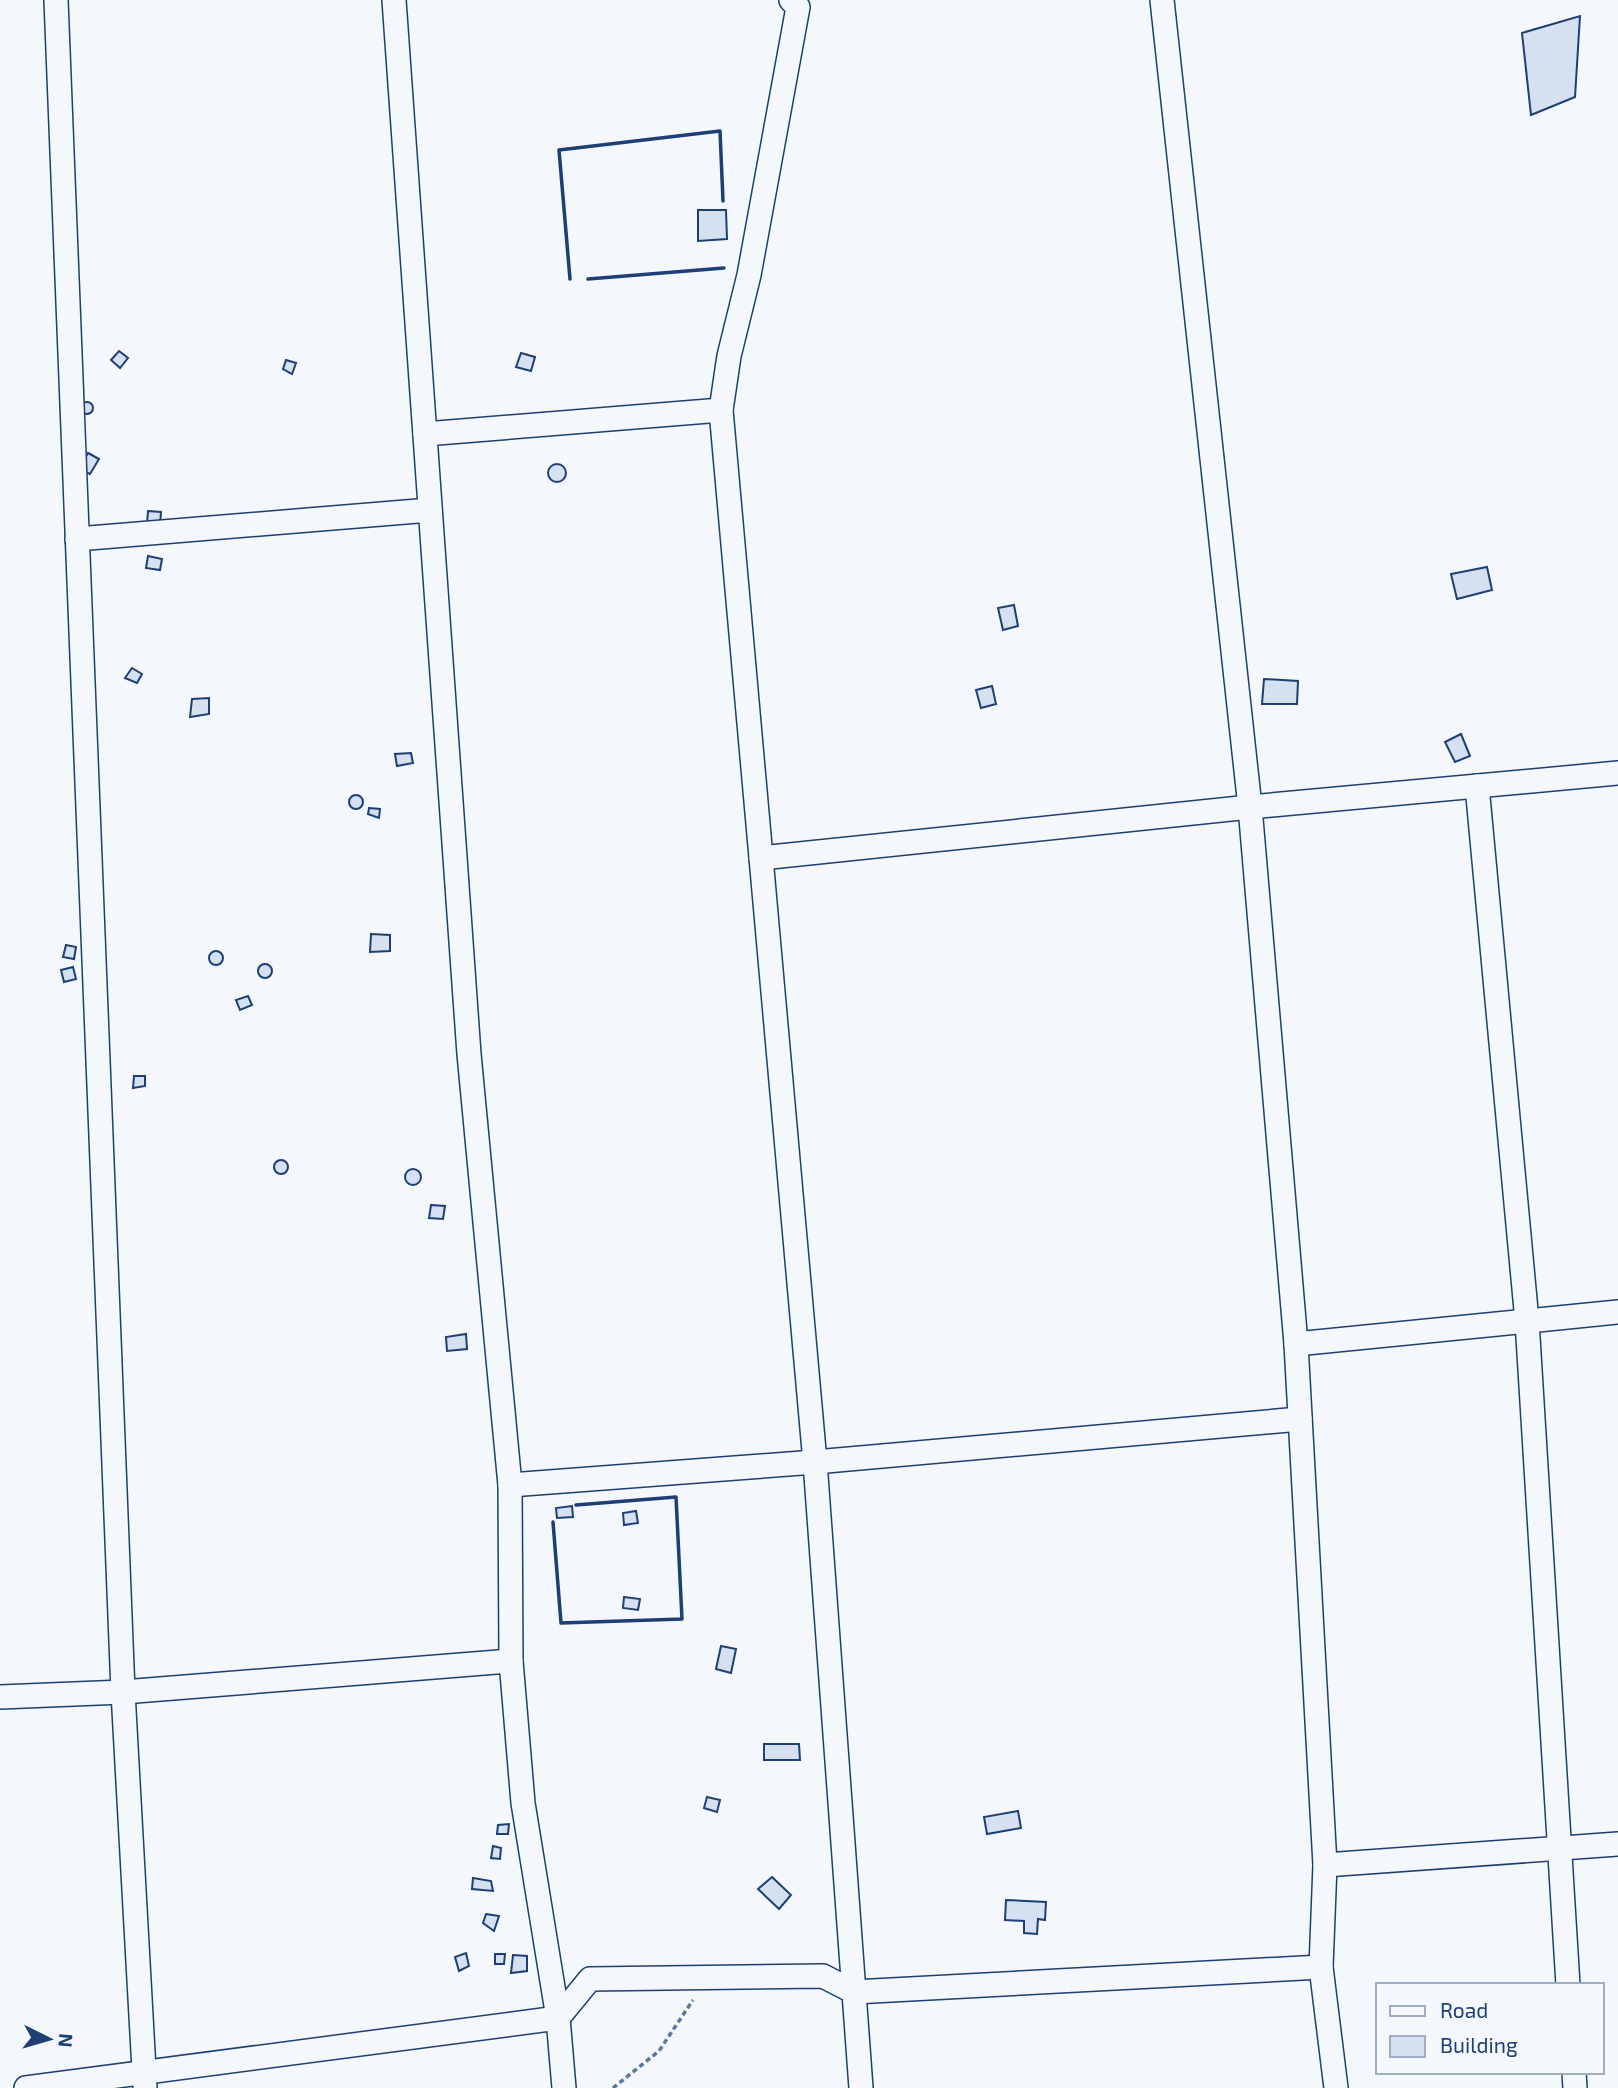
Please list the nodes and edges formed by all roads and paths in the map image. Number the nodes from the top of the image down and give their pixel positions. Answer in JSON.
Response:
{"nodes":[{"id":1,"x":56,"y":0,"type":"edge"},
{"id":2,"x":394,"y":0,"type":"edge"},
{"id":3,"x":790,"y":0,"type":"edge"},
{"id":4,"x":1162,"y":0,"type":"edge"},
{"id":5,"x":721,"y":410,"type":"junction"},
{"id":6,"x":425,"y":434,"type":"junction"},
{"id":7,"x":430,"y":510,"type":"junction"},
{"id":8,"x":77,"y":539,"type":"junction"},
{"id":9,"x":1618,"y":773,"type":"edge"},
{"id":10,"x":1477,"y":786,"type":"junction"},
{"id":11,"x":1251,"y":807,"type":"junction"},
{"id":12,"x":761,"y":859,"type":"junction"},
{"id":13,"x":1618,"y":1312,"type":"edge"},
{"id":14,"x":1527,"y":1321,"type":"junction"},
{"id":15,"x":1296,"y":1344,"type":"junction"},
{"id":16,"x":1300,"y":1419,"type":"junction"},
{"id":17,"x":815,"y":1462,"type":"junction"},
{"id":18,"x":510,"y":1486,"type":"junction"},
{"id":19,"x":511,"y":1661,"type":"junction"},
{"id":20,"x":123,"y":1692,"type":"junction"},
{"id":21,"x":0,"y":1698,"type":"edge"},
{"id":22,"x":1618,"y":1844,"type":"edge"},
{"id":23,"x":1560,"y":1849,"type":"junction"},
{"id":24,"x":1325,"y":1864,"type":"junction"},
{"id":25,"x":1321,"y":1967,"type":"junction"},
{"id":26,"x":708,"y":1977,"type":"junction"},
{"id":27,"x":1568,"y":1983,"type":"edge"},
{"id":28,"x":854,"y":1992,"type":"junction"},
{"id":29,"x":558,"y":2018,"type":"junction"},
{"id":30,"x":144,"y":2080,"type":"edge"},
{"id":31,"x":1332,"y":2085,"type":"edge"},
{"id":32,"x":26,"y":2088,"type":"edge"},
{"id":33,"x":565,"y":2088,"type":"edge"},
{"id":34,"x":613,"y":2088,"type":"edge"},
{"id":35,"x":861,"y":2088,"type":"edge"}],
"edges":[{"from":1,"to":8,"type":"street"},
{"from":2,"to":6,"type":"street"},
{"from":3,"to":5,"type":"street"},
{"from":4,"to":11,"type":"street"},
{"from":5,"to":6,"type":"street"},
{"from":5,"to":12,"type":"street"},
{"from":6,"to":7,"type":"street"},
{"from":7,"to":8,"type":"street"},
{"from":7,"to":18,"type":"street"},
{"from":8,"to":20,"type":"street"},
{"from":9,"to":10,"type":"street"},
{"from":10,"to":11,"type":"street"},
{"from":10,"to":14,"type":"street"},
{"from":11,"to":12,"type":"street"},
{"from":11,"to":15,"type":"street"},
{"from":12,"to":17,"type":"street"},
{"from":13,"to":14,"type":"street"},
{"from":14,"to":15,"type":"street"},
{"from":14,"to":23,"type":"street"},
{"from":15,"to":16,"type":"street"},
{"from":16,"to":17,"type":"street"},
{"from":16,"to":24,"type":"street"},
{"from":17,"to":18,"type":"street"},
{"from":17,"to":28,"type":"street"},
{"from":18,"to":19,"type":"street"},
{"from":19,"to":20,"type":"street"},
{"from":19,"to":29,"type":"street"},
{"from":20,"to":21,"type":"street"},
{"from":20,"to":30,"type":"street"},
{"from":22,"to":23,"type":"street"},
{"from":23,"to":24,"type":"street"},
{"from":23,"to":27,"type":"street"},
{"from":24,"to":25,"type":"street"},
{"from":25,"to":28,"type":"street"},
{"from":25,"to":31,"type":"street"},
{"from":26,"to":28,"type":"street"},
{"from":26,"to":29,"type":"street"},
{"from":26,"to":34,"type":"path"},
{"from":28,"to":35,"type":"street"},
{"from":29,"to":30,"type":"street"},
{"from":29,"to":33,"type":"street"},
{"from":30,"to":32,"type":"street"}]}
